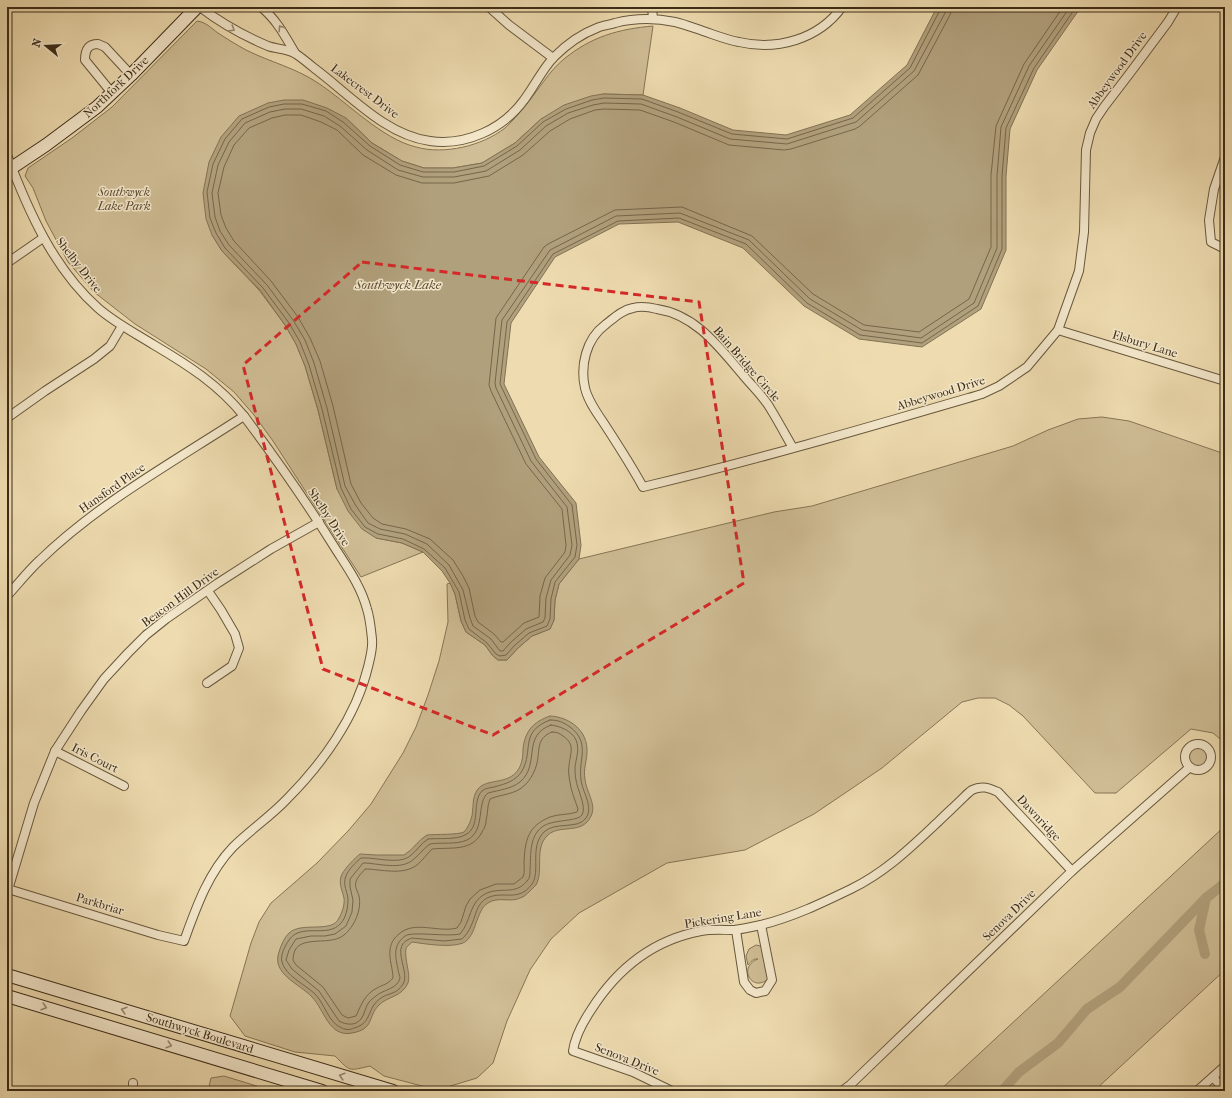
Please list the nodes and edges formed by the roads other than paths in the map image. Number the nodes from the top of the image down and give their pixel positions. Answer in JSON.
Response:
{"nodes":[{"id":1,"x":198,"y":7,"type":"edge"},
{"id":2,"x":261,"y":7,"type":"edge"},
{"id":3,"x":489,"y":7,"type":"edge"},
{"id":4,"x":652,"y":7,"type":"edge"},
{"id":5,"x":842,"y":7,"type":"edge"},
{"id":6,"x":1177,"y":7,"type":"edge"},
{"id":7,"x":653,"y":19,"type":"junction"},
{"id":8,"x":295,"y":53,"type":"junction"},
{"id":9,"x":553,"y":58,"type":"junction"},
{"id":10,"x":131,"y":75,"type":"junction"},
{"id":11,"x":112,"y":93,"type":"junction"},
{"id":12,"x":7,"y":155,"type":"edge"},
{"id":13,"x":1225,"y":157,"type":"edge"},
{"id":14,"x":10,"y":169,"type":"edge"},
{"id":15,"x":43,"y":238,"type":"junction"},
{"id":16,"x":1225,"y":249,"type":"edge"},
{"id":17,"x":7,"y":263,"type":"edge"},
{"id":18,"x":122,"y":326,"type":"junction"},
{"id":19,"x":1058,"y":330,"type":"junction"},
{"id":20,"x":1225,"y":382,"type":"edge"},
{"id":21,"x":244,"y":416,"type":"junction"},
{"id":22,"x":7,"y":418,"type":"edge"},
{"id":23,"x":792,"y":448,"type":"junction"},
{"id":24,"x":637,"y":475,"type":"joint"},
{"id":25,"x":319,"y":522,"type":"junction"},
{"id":26,"x":208,"y":591,"type":"junction"},
{"id":27,"x":7,"y":596,"type":"edge"},
{"id":28,"x":207,"y":683,"type":"dead end"},
{"id":29,"x":55,"y":751,"type":"junction"},
{"id":30,"x":1190,"y":767,"type":"dead end"},
{"id":31,"x":124,"y":786,"type":"dead end"},
{"id":32,"x":985,"y":787,"type":"joint"},
{"id":33,"x":1072,"y":871,"type":"junction"},
{"id":34,"x":8,"y":892,"type":"edge"},
{"id":35,"x":761,"y":925,"type":"junction"},
{"id":36,"x":736,"y":930,"type":"junction"},
{"id":37,"x":184,"y":941,"type":"joint"},
{"id":38,"x":7,"y":974,"type":"edge"},
{"id":39,"x":7,"y":996,"type":"edge"},
{"id":40,"x":573,"y":1051,"type":"joint"},
{"id":41,"x":276,"y":1056,"type":"junction"},
{"id":42,"x":1225,"y":1066,"type":"edge"},
{"id":43,"x":270,"y":1075,"type":"junction"},
{"id":44,"x":1213,"y":1077,"type":"junction"},
{"id":45,"x":322,"y":1091,"type":"edge"},
{"id":46,"x":393,"y":1091,"type":"edge"},
{"id":47,"x":672,"y":1091,"type":"edge"},
{"id":48,"x":842,"y":1091,"type":"edge"},
{"id":49,"x":1197,"y":1091,"type":"edge"},
{"id":50,"x":1225,"y":1091,"type":"edge"}],
"edges":[{"from":1,"to":8,"type":"street","name":"Lakecrest Drive","one_way":true},
{"from":1,"to":10,"type":"street","name":"Northfork Drive"},
{"from":8,"to":2,"type":"street","name":"Lakecrest Drive","one_way":true},
{"from":3,"to":9,"type":"street"},
{"from":4,"to":7,"type":"street"},
{"from":5,"to":7,"type":"street","name":"Lakecrest Drive"},
{"from":6,"to":19,"type":"street","name":"Abbeywood Drive"},
{"from":7,"to":9,"type":"street","name":"Lakecrest Drive"},
{"from":8,"to":9,"type":"street","name":"Lakecrest Drive"},
{"from":10,"to":11,"type":"street","name":"Northfork Drive"},
{"from":10,"to":11,"type":"street"},
{"from":11,"to":14,"type":"street","name":"Northfork Drive"},
{"from":12,"to":14,"type":"street","name":"Shelby Drive"},
{"from":13,"to":16,"type":"street"},
{"from":14,"to":15,"type":"street","name":"Shelby Drive"},
{"from":15,"to":17,"type":"street"},
{"from":15,"to":18,"type":"street","name":"Shelby Drive"},
{"from":18,"to":21,"type":"street","name":"Shelby Drive"},
{"from":18,"to":22,"type":"street"},
{"from":19,"to":20,"type":"street","name":"Elsbury Lane"},
{"from":19,"to":23,"type":"street","name":"Abbeywood Drive"},
{"from":21,"to":25,"type":"street","name":"Shelby Drive"},
{"from":21,"to":27,"type":"street","name":"Hansford Place"},
{"from":23,"to":24,"type":"street","name":"Abbeywood Drive"},
{"from":23,"to":24,"type":"street","name":"Bain Bridge Circle"},
{"from":25,"to":26,"type":"street","name":"Beacon Hill Drive"},
{"from":25,"to":37,"type":"street","name":"Shelby Drive"},
{"from":26,"to":28,"type":"street"},
{"from":26,"to":29,"type":"street","name":"Beacon Hill Drive"},
{"from":29,"to":31,"type":"street","name":"Iris Court"},
{"from":29,"to":34,"type":"street","name":"Beacon Hill Drive"},
{"from":30,"to":33,"type":"street","name":"Senova Drive"},
{"from":32,"to":33,"type":"street","name":"Dawnridge"},
{"from":32,"to":35,"type":"street","name":"Pickering Lane"},
{"from":33,"to":48,"type":"street","name":"Senova Drive"},
{"from":34,"to":37,"type":"street","name":"Parkbriar"},
{"from":35,"to":36,"type":"street","name":"Pickering Lane"},
{"from":35,"to":36,"type":"street"},
{"from":36,"to":40,"type":"street","name":"Pickering Lane"},
{"from":41,"to":38,"type":"street","name":"Southwyck Boulevard","one_way":true},
{"from":39,"to":43,"type":"street","name":"Southwyck Boulevard","one_way":true},
{"from":40,"to":47,"type":"street","name":"Senova Drive"},
{"from":41,"to":43,"type":"street"},
{"from":46,"to":41,"type":"street","name":"Southwyck Boulevard","one_way":true},
{"from":42,"to":44,"type":"street"},
{"from":43,"to":45,"type":"street","name":"Southwyck Boulevard"},
{"from":44,"to":49,"type":"street"},
{"from":44,"to":50,"type":"street"}]}
